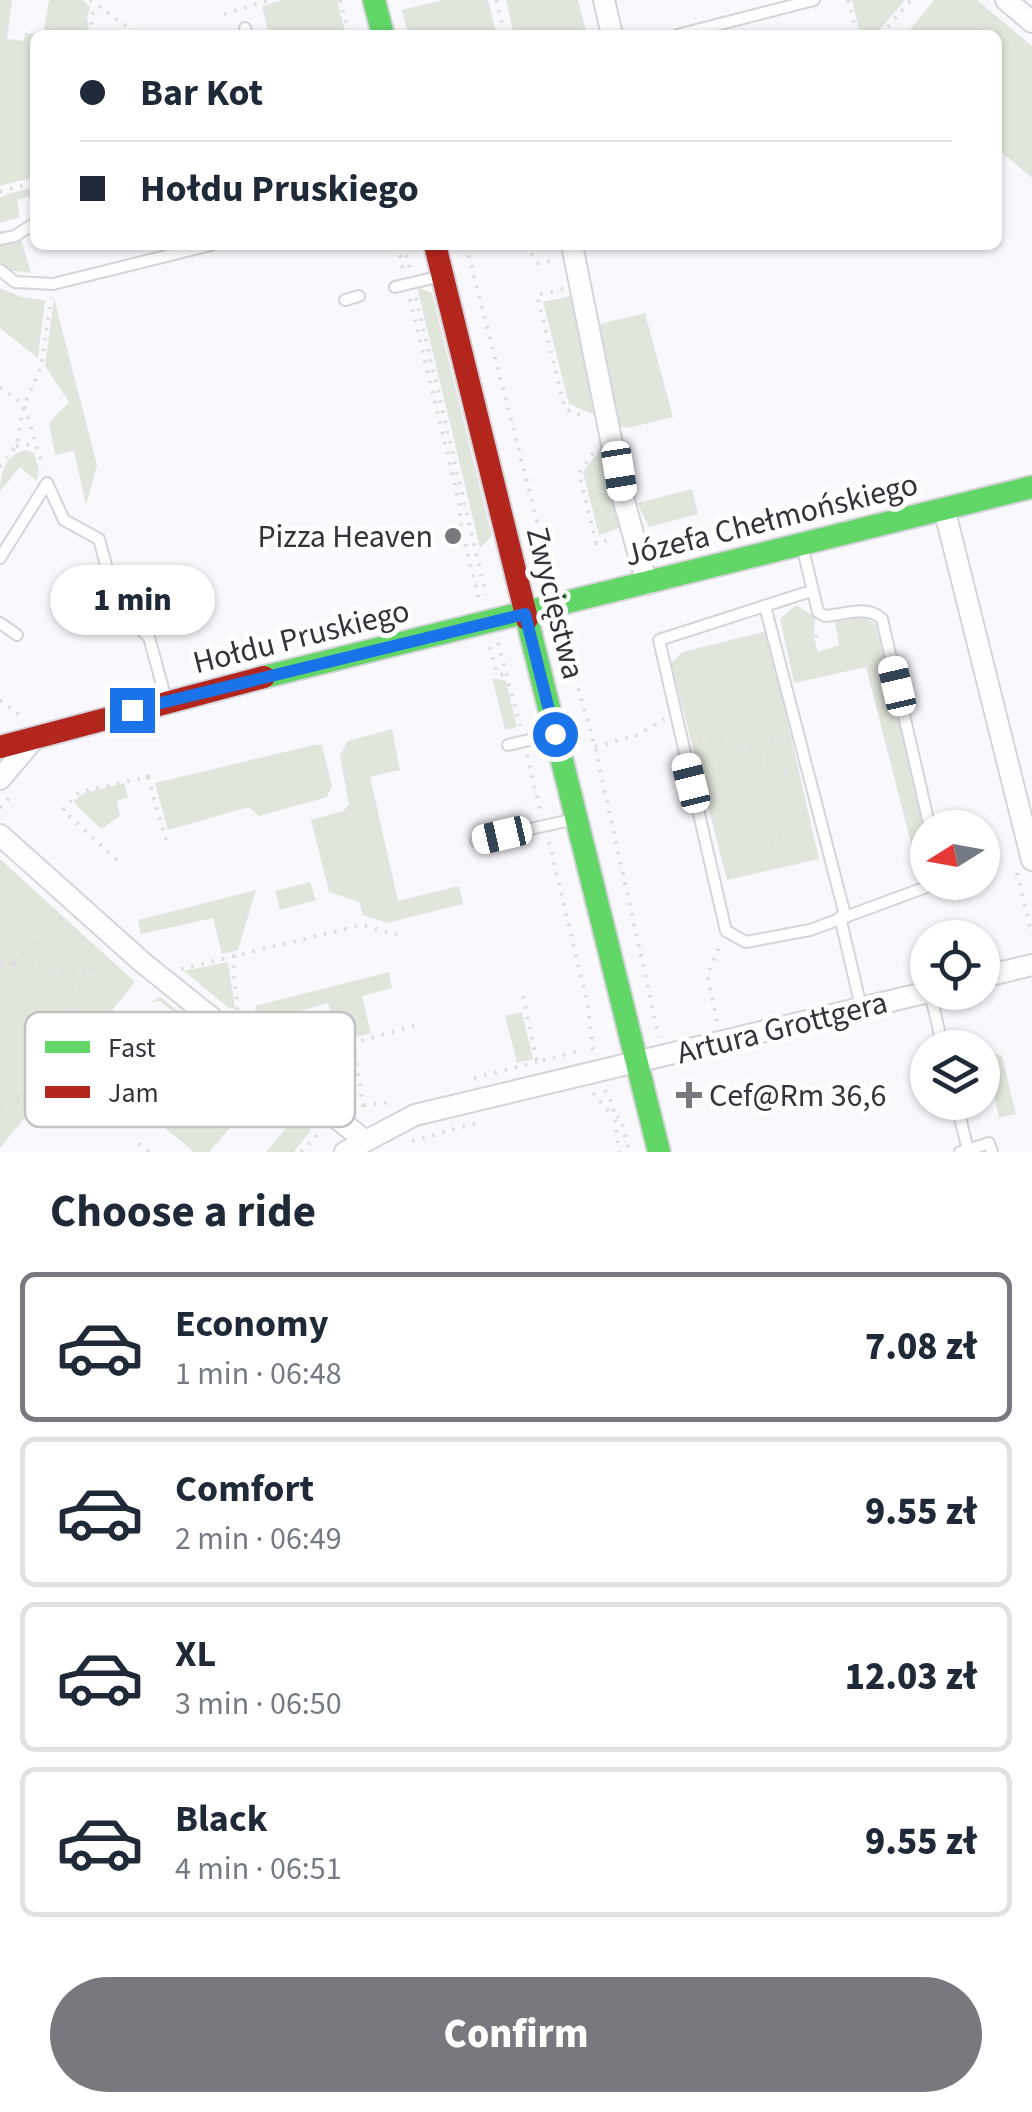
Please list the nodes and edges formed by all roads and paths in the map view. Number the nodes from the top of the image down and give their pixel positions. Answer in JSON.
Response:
{"nodes":[{"id":1,"x":90,"y":0,"type":"edge"},
{"id":2,"x":270,"y":0,"type":"edge"},
{"id":3,"x":340,"y":0,"type":"edge"},
{"id":4,"x":374,"y":0,"type":"edge"},
{"id":5,"x":496,"y":0,"type":"edge"},
{"id":6,"x":604,"y":0,"type":"edge"},
{"id":7,"x":814,"y":0,"type":"edge"},
{"id":8,"x":848,"y":0,"type":"edge"},
{"id":9,"x":912,"y":0,"type":"edge"},
{"id":10,"x":1006,"y":0,"type":"edge"},
{"id":11,"x":97,"y":6,"type":"junction"},
{"id":12,"x":224,"y":14,"type":"dead end"},
{"id":13,"x":1032,"y":22,"type":"edge"},
{"id":14,"x":92,"y":30,"type":"edge"},
{"id":15,"x":132,"y":30,"type":"edge"},
{"id":16,"x":348,"y":30,"type":"edge"},
{"id":17,"x":382,"y":30,"type":"edge"},
{"id":18,"x":504,"y":30,"type":"edge"},
{"id":19,"x":611,"y":30,"type":"edge"},
{"id":20,"x":696,"y":30,"type":"edge"},
{"id":21,"x":856,"y":30,"type":"edge"},
{"id":22,"x":886,"y":30,"type":"edge"},
{"id":23,"x":30,"y":183,"type":"edge"},
{"id":24,"x":0,"y":192,"type":"edge"},
{"id":25,"x":30,"y":226,"type":"edge"},
{"id":26,"x":0,"y":240,"type":"edge"},
{"id":27,"x":191,"y":250,"type":"edge"},
{"id":28,"x":401,"y":250,"type":"edge"},
{"id":29,"x":436,"y":250,"type":"edge"},
{"id":30,"x":467,"y":250,"type":"edge"},
{"id":31,"x":529,"y":250,"type":"edge"},
{"id":32,"x":573,"y":251,"type":"edge"},
{"id":33,"x":0,"y":270,"type":"edge"},
{"id":34,"x":442,"y":276,"type":"junction"},
{"id":35,"x":408,"y":278,"type":"dead end"},
{"id":36,"x":53,"y":284,"type":"junction"},
{"id":37,"x":580,"y":285,"type":"junction"},
{"id":38,"x":395,"y":287,"type":"dead end"},
{"id":39,"x":359,"y":296,"type":"dead end"},
{"id":40,"x":345,"y":300,"type":"dead end"},
{"id":41,"x":0,"y":386,"type":"edge"},
{"id":42,"x":24,"y":405,"type":"junction"},
{"id":43,"x":611,"y":427,"type":"junction"},
{"id":44,"x":36,"y":444,"type":"junction"},
{"id":45,"x":16,"y":446,"type":"junction"},
{"id":46,"x":0,"y":467,"type":"edge"},
{"id":47,"x":47,"y":482,"type":"junction"},
{"id":48,"x":1032,"y":486,"type":"edge"},
{"id":49,"x":944,"y":508,"type":"junction"},
{"id":50,"x":634,"y":534,"type":"junction"},
{"id":51,"x":802,"y":544,"type":"junction"},
{"id":52,"x":0,"y":558,"type":"edge"},
{"id":53,"x":647,"y":584,"type":"junction"},
{"id":54,"x":811,"y":592,"type":"junction"},
{"id":55,"x":488,"y":602,"type":"dead end"},
{"id":56,"x":560,"y":605,"type":"junction"},
{"id":57,"x":765,"y":606,"type":"junction"},
{"id":58,"x":481,"y":609,"type":"dead end"},
{"id":59,"x":525,"y":614,"type":"junction"},
{"id":60,"x":824,"y":616,"type":"junction"},
{"id":61,"x":0,"y":623,"type":"edge"},
{"id":62,"x":496,"y":632,"type":"dead end"},
{"id":63,"x":17,"y":635,"type":"dead end"},
{"id":64,"x":489,"y":642,"type":"dead end"},
{"id":65,"x":504,"y":675,"type":"dead end"},
{"id":66,"x":0,"y":700,"type":"edge"},
{"id":67,"x":790,"y":701,"type":"junction"},
{"id":68,"x":166,"y":702,"type":"junction"},
{"id":69,"x":674,"y":712,"type":"junction"},
{"id":70,"x":22,"y":717,"type":"dead end"},
{"id":71,"x":555,"y":734,"type":"junction"},
{"id":72,"x":680,"y":736,"type":"junction"},
{"id":73,"x":798,"y":736,"type":"junction"},
{"id":74,"x":35,"y":738,"type":"junction"},
{"id":75,"x":523,"y":738,"type":"dead end"},
{"id":76,"x":508,"y":745,"type":"dead end"},
{"id":77,"x":525,"y":746,"type":"dead end"},
{"id":78,"x":0,"y":747,"type":"edge"},
{"id":79,"x":595,"y":747,"type":"junction"},
{"id":80,"x":751,"y":748,"type":"junction"},
{"id":81,"x":146,"y":769,"type":"dead end"},
{"id":82,"x":148,"y":777,"type":"junction"},
{"id":83,"x":0,"y":780,"type":"edge"},
{"id":84,"x":815,"y":799,"type":"junction"},
{"id":85,"x":926,"y":810,"type":"edge"},
{"id":86,"x":818,"y":812,"type":"junction"},
{"id":87,"x":576,"y":818,"type":"junction"},
{"id":88,"x":543,"y":820,"type":"dead end"},
{"id":89,"x":546,"y":831,"type":"dead end"},
{"id":90,"x":0,"y":835,"type":"edge"},
{"id":91,"x":476,"y":841,"type":"dead end"},
{"id":92,"x":168,"y":847,"type":"dead end"},
{"id":93,"x":117,"y":860,"type":"dead end"},
{"id":94,"x":1032,"y":860,"type":"edge"},
{"id":95,"x":714,"y":884,"type":"junction"},
{"id":96,"x":910,"y":892,"type":"edge"},
{"id":97,"x":81,"y":900,"type":"junction"},
{"id":98,"x":842,"y":916,"type":"junction"},
{"id":99,"x":726,"y":931,"type":"junction"},
{"id":100,"x":398,"y":935,"type":"dead end"},
{"id":101,"x":0,"y":947,"type":"edge"},
{"id":102,"x":235,"y":956,"type":"junction"},
{"id":103,"x":0,"y":962,"type":"edge"},
{"id":104,"x":14,"y":963,"type":"junction"},
{"id":105,"x":124,"y":965,"type":"dead end"},
{"id":106,"x":1032,"y":965,"type":"edge"},
{"id":107,"x":177,"y":970,"type":"dead end"},
{"id":108,"x":1000,"y":973,"type":"edge"},
{"id":109,"x":68,"y":974,"type":"junction"},
{"id":110,"x":522,"y":996,"type":"dead end"},
{"id":111,"x":910,"y":996,"type":"edge"},
{"id":112,"x":861,"y":1007,"type":"junction"},
{"id":113,"x":74,"y":1012,"type":"edge"},
{"id":114,"x":206,"y":1012,"type":"edge"},
{"id":115,"x":237,"y":1012,"type":"edge"},
{"id":116,"x":420,"y":1024,"type":"dead end"},
{"id":117,"x":721,"y":1040,"type":"junction"},
{"id":118,"x":355,"y":1042,"type":"edge"},
{"id":119,"x":660,"y":1046,"type":"dead end"},
{"id":120,"x":584,"y":1050,"type":"dead end"},
{"id":121,"x":593,"y":1051,"type":"dead end"},
{"id":122,"x":637,"y":1062,"type":"junction"},
{"id":123,"x":355,"y":1065,"type":"edge"},
{"id":124,"x":602,"y":1087,"type":"dead end"},
{"id":125,"x":25,"y":1088,"type":"edge"},
{"id":126,"x":591,"y":1089,"type":"dead end"},
{"id":127,"x":0,"y":1110,"type":"edge"},
{"id":128,"x":608,"y":1111,"type":"dead end"},
{"id":129,"x":617,"y":1116,"type":"dead end"},
{"id":130,"x":959,"y":1120,"type":"edge"},
{"id":131,"x":355,"y":1127,"type":"edge"},
{"id":132,"x":369,"y":1138,"type":"junction"},
{"id":133,"x":138,"y":1144,"type":"dead end"},
{"id":134,"x":964,"y":1151,"type":"edge"},
{"id":135,"x":149,"y":1152,"type":"edge"},
{"id":136,"x":345,"y":1152,"type":"edge"},
{"id":137,"x":619,"y":1152,"type":"edge"},
{"id":138,"x":629,"y":1152,"type":"edge"},
{"id":139,"x":659,"y":1152,"type":"edge"},
{"id":140,"x":992,"y":1152,"type":"edge"}],
"edges":[{"from":1,"to":11,"type":"path"},
{"from":2,"to":12,"type":"path"},
{"from":3,"to":16,"type":"path"},
{"from":4,"to":17,"type":"street"},
{"from":5,"to":18,"type":"path"},
{"from":6,"to":19,"type":"street"},
{"from":7,"to":20,"type":"lane"},
{"from":8,"to":21,"type":"path"},
{"from":9,"to":22,"type":"path"},
{"from":10,"to":13,"type":"street"},
{"from":11,"to":14,"type":"path"},
{"from":11,"to":15,"type":"path"},
{"from":23,"to":24,"type":"path"},
{"from":25,"to":26,"type":"lane"},
{"from":27,"to":36,"type":"lane"},
{"from":28,"to":35,"type":"path"},
{"from":29,"to":34,"type":"street","name":"Zwycięstwa"},
{"from":30,"to":56,"type":"path"},
{"from":31,"to":32,"type":"path"},
{"from":32,"to":37,"type":"street"},
{"from":33,"to":36,"type":"lane"},
{"from":34,"to":38,"type":"lane"},
{"from":34,"to":59,"type":"street","name":"Zwycięstwa"},
{"from":36,"to":42,"type":"path"},
{"from":37,"to":43,"type":"street"},
{"from":37,"to":43,"type":"path"},
{"from":39,"to":40,"type":"lane"},
{"from":41,"to":42,"type":"path"},
{"from":42,"to":44,"type":"path"},
{"from":42,"to":45,"type":"path"},
{"from":43,"to":50,"type":"street"},
{"from":43,"to":50,"type":"path"},
{"from":44,"to":45,"type":"path"},
{"from":44,"to":47,"type":"path"},
{"from":45,"to":46,"type":"path"},
{"from":47,"to":52,"type":"lane"},
{"from":47,"to":68,"type":"lane"},
{"from":48,"to":49,"type":"street","name":"Józefa Chełmońskiego"},
{"from":49,"to":51,"type":"street","name":"Józefa Chełmońskiego"},
{"from":49,"to":94,"type":"street"},
{"from":50,"to":53,"type":"street"},
{"from":51,"to":53,"type":"street","name":"Józefa Chełmońskiego"},
{"from":51,"to":54,"type":"lane"},
{"from":53,"to":56,"type":"street","name":"Józefa Chełmońskiego"},
{"from":54,"to":57,"type":"lane"},
{"from":54,"to":60,"type":"lane"},
{"from":55,"to":58,"type":"path"},
{"from":56,"to":59,"type":"street","name":"Józefa Chełmońskiego"},
{"from":56,"to":79,"type":"path"},
{"from":57,"to":67,"type":"lane"},
{"from":57,"to":69,"type":"lane"},
{"from":59,"to":68,"type":"street","name":"Hołdu Pruskiego"},
{"from":59,"to":71,"type":"street","name":"Zwycięstwa"},
{"from":60,"to":67,"type":"path"},
{"from":60,"to":85,"type":"lane"},
{"from":61,"to":63,"type":"lane"},
{"from":62,"to":75,"type":"path"},
{"from":64,"to":65,"type":"path"},
{"from":66,"to":70,"type":"path"},
{"from":67,"to":73,"type":"lane"},
{"from":68,"to":74,"type":"street","name":"Hołdu Pruskiego"},
{"from":69,"to":72,"type":"lane"},
{"from":69,"to":79,"type":"path"},
{"from":71,"to":76,"type":"lane"},
{"from":71,"to":87,"type":"street","name":"Zwycięstwa"},
{"from":72,"to":80,"type":"path"},
{"from":72,"to":95,"type":"lane"},
{"from":73,"to":80,"type":"path"},
{"from":73,"to":84,"type":"lane"},
{"from":74,"to":78,"type":"street","name":"Hołdu Pruskiego"},
{"from":74,"to":83,"type":"street"},
{"from":77,"to":88,"type":"path"},
{"from":79,"to":119,"type":"path"},
{"from":80,"to":84,"type":"path"},
{"from":81,"to":82,"type":"path"},
{"from":82,"to":92,"type":"path"},
{"from":82,"to":93,"type":"path"},
{"from":84,"to":86,"type":"lane"},
{"from":86,"to":95,"type":"path"},
{"from":86,"to":98,"type":"lane"},
{"from":87,"to":91,"type":"lane"},
{"from":87,"to":122,"type":"street","name":"Zwycięstwa"},
{"from":89,"to":121,"type":"path"},
{"from":90,"to":97,"type":"street"},
{"from":95,"to":99,"type":"lane"},
{"from":96,"to":98,"type":"lane"},
{"from":97,"to":104,"type":"path"},
{"from":97,"to":114,"type":"street"},
{"from":98,"to":99,"type":"lane"},
{"from":98,"to":112,"type":"lane"},
{"from":99,"to":117,"type":"path"},
{"from":100,"to":102,"type":"path"},
{"from":101,"to":104,"type":"path"},
{"from":102,"to":107,"type":"path"},
{"from":102,"to":115,"type":"path"},
{"from":103,"to":104,"type":"path"},
{"from":104,"to":109,"type":"path"},
{"from":105,"to":109,"type":"path"},
{"from":106,"to":108,"type":"street"},
{"from":109,"to":113,"type":"path"},
{"from":110,"to":120,"type":"path"},
{"from":111,"to":112,"type":"street","name":"Artura Grottgera"},
{"from":112,"to":117,"type":"street","name":"Artura Grottgera"},
{"from":116,"to":118,"type":"path"},
{"from":117,"to":122,"type":"street","name":"Artura Grottgera"},
{"from":122,"to":132,"type":"street","name":"Artura Grottgera"},
{"from":122,"to":139,"type":"street","name":"Zwycięstwa"},
{"from":123,"to":132,"type":"path"},
{"from":124,"to":137,"type":"path"},
{"from":125,"to":127,"type":"path"},
{"from":126,"to":128,"type":"path"},
{"from":129,"to":138,"type":"path"},
{"from":130,"to":134,"type":"lane"},
{"from":131,"to":132,"type":"street"},
{"from":132,"to":136,"type":"street","name":"Artura Grottgera"},
{"from":133,"to":135,"type":"path"},
{"from":134,"to":140,"type":"lane"}]}
